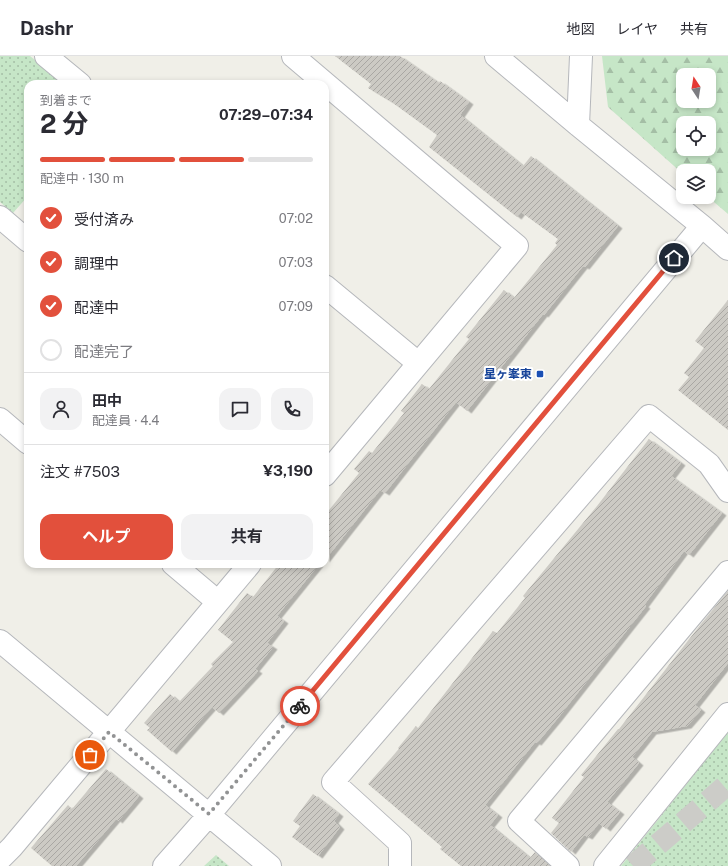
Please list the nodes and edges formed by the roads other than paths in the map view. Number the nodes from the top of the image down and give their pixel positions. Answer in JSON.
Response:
{"nodes":[{"id":1,"x":46,"y":56,"type":"edge"},
{"id":2,"x":293,"y":56,"type":"edge"},
{"id":3,"x":496,"y":56,"type":"edge"},
{"id":4,"x":581,"y":56,"type":"edge"},
{"id":5,"x":75,"y":80,"type":"edge"},
{"id":6,"x":321,"y":80,"type":"edge"},
{"id":7,"x":329,"y":87,"type":"edge"},
{"id":8,"x":578,"y":126,"type":"junction"},
{"id":9,"x":0,"y":217,"type":"edge"},
{"id":10,"x":702,"y":226,"type":"junction"},
{"id":11,"x":24,"y":238,"type":"edge"},
{"id":12,"x":728,"y":249,"type":"edge"},
{"id":13,"x":329,"y":289,"type":"edge"},
{"id":14,"x":418,"y":363,"type":"junction"},
{"id":15,"x":0,"y":419,"type":"edge"},
{"id":16,"x":24,"y":440,"type":"edge"},
{"id":17,"x":329,"y":470,"type":"edge"},
{"id":18,"x":728,"y":491,"type":"edge"},
{"id":19,"x":178,"y":568,"type":"edge"},
{"id":20,"x":247,"y":568,"type":"edge"},
{"id":21,"x":728,"y":572,"type":"edge"},
{"id":22,"x":218,"y":602,"type":"junction"},
{"id":23,"x":0,"y":641,"type":"edge"},
{"id":24,"x":728,"y":714,"type":"edge"},
{"id":25,"x":109,"y":732,"type":"junction"},
{"id":26,"x":209,"y":814,"type":"junction"},
{"id":27,"x":0,"y":859,"type":"edge"},
{"id":28,"x":164,"y":866,"type":"edge"},
{"id":29,"x":270,"y":866,"type":"edge"},
{"id":30,"x":400,"y":866,"type":"edge"},
{"id":31,"x":568,"y":866,"type":"edge"},
{"id":32,"x":605,"y":866,"type":"edge"}],
"edges":[{"from":1,"to":5,"type":"street"},
{"from":2,"to":6,"type":"street"},
{"from":3,"to":8,"type":"street"},
{"from":4,"to":8,"type":"street"},
{"from":7,"to":14,"type":"street"},
{"from":8,"to":10,"type":"street"},
{"from":9,"to":11,"type":"street"},
{"from":10,"to":12,"type":"street"},
{"from":10,"to":26,"type":"street"},
{"from":13,"to":14,"type":"street"},
{"from":14,"to":17,"type":"street"},
{"from":15,"to":16,"type":"street"},
{"from":18,"to":30,"type":"street"},
{"from":19,"to":22,"type":"street"},
{"from":20,"to":22,"type":"street"},
{"from":21,"to":31,"type":"street"},
{"from":22,"to":25,"type":"street"},
{"from":23,"to":25,"type":"street"},
{"from":24,"to":32,"type":"street"},
{"from":25,"to":26,"type":"street"},
{"from":25,"to":27,"type":"street"},
{"from":26,"to":28,"type":"street"},
{"from":26,"to":29,"type":"street"}]}
